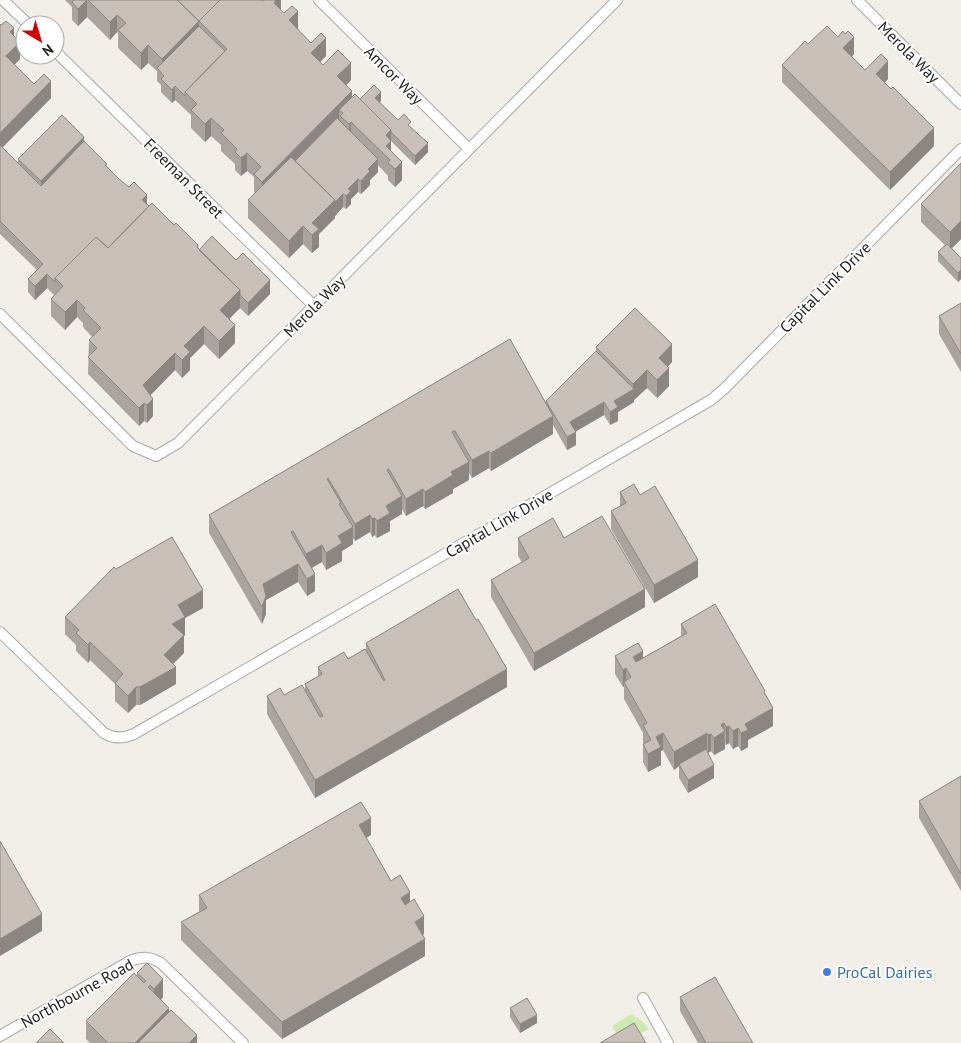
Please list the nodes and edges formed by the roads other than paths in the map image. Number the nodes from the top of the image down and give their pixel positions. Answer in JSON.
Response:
{"nodes":[{"id":1,"x":4,"y":0,"type":"edge"},
{"id":2,"x":319,"y":0,"type":"edge"},
{"id":3,"x":617,"y":0,"type":"edge"},
{"id":4,"x":857,"y":0,"type":"edge"},
{"id":5,"x":19,"y":15,"type":"edge"},
{"id":6,"x":65,"y":61,"type":"edge"},
{"id":7,"x":961,"y":104,"type":"edge"},
{"id":8,"x":961,"y":149,"type":"edge"},
{"id":9,"x":469,"y":150,"type":"junction"},
{"id":10,"x":314,"y":306,"type":"junction"},
{"id":11,"x":0,"y":314,"type":"edge"},
{"id":12,"x":0,"y":632,"type":"edge"},
{"id":13,"x":642,"y":998,"type":"dead end"},
{"id":14,"x":0,"y":1036,"type":"edge"},
{"id":15,"x":243,"y":1043,"type":"edge"},
{"id":16,"x":668,"y":1043,"type":"edge"}],
"edges":[{"from":1,"to":5,"type":"street"},
{"from":2,"to":9,"type":"street","name":"Amcor Way"},
{"from":3,"to":9,"type":"street","name":"Merola Way"},
{"from":4,"to":7,"type":"street","name":"Merola Way"},
{"from":6,"to":10,"type":"street","name":"Freeman Street"},
{"from":8,"to":12,"type":"street","name":"Capital Link Drive"},
{"from":9,"to":10,"type":"street","name":"Merola Way"},
{"from":10,"to":11,"type":"street","name":"Merola Way"},
{"from":13,"to":16,"type":"street"},
{"from":14,"to":15,"type":"street","name":"Northbourne Road"}]}
